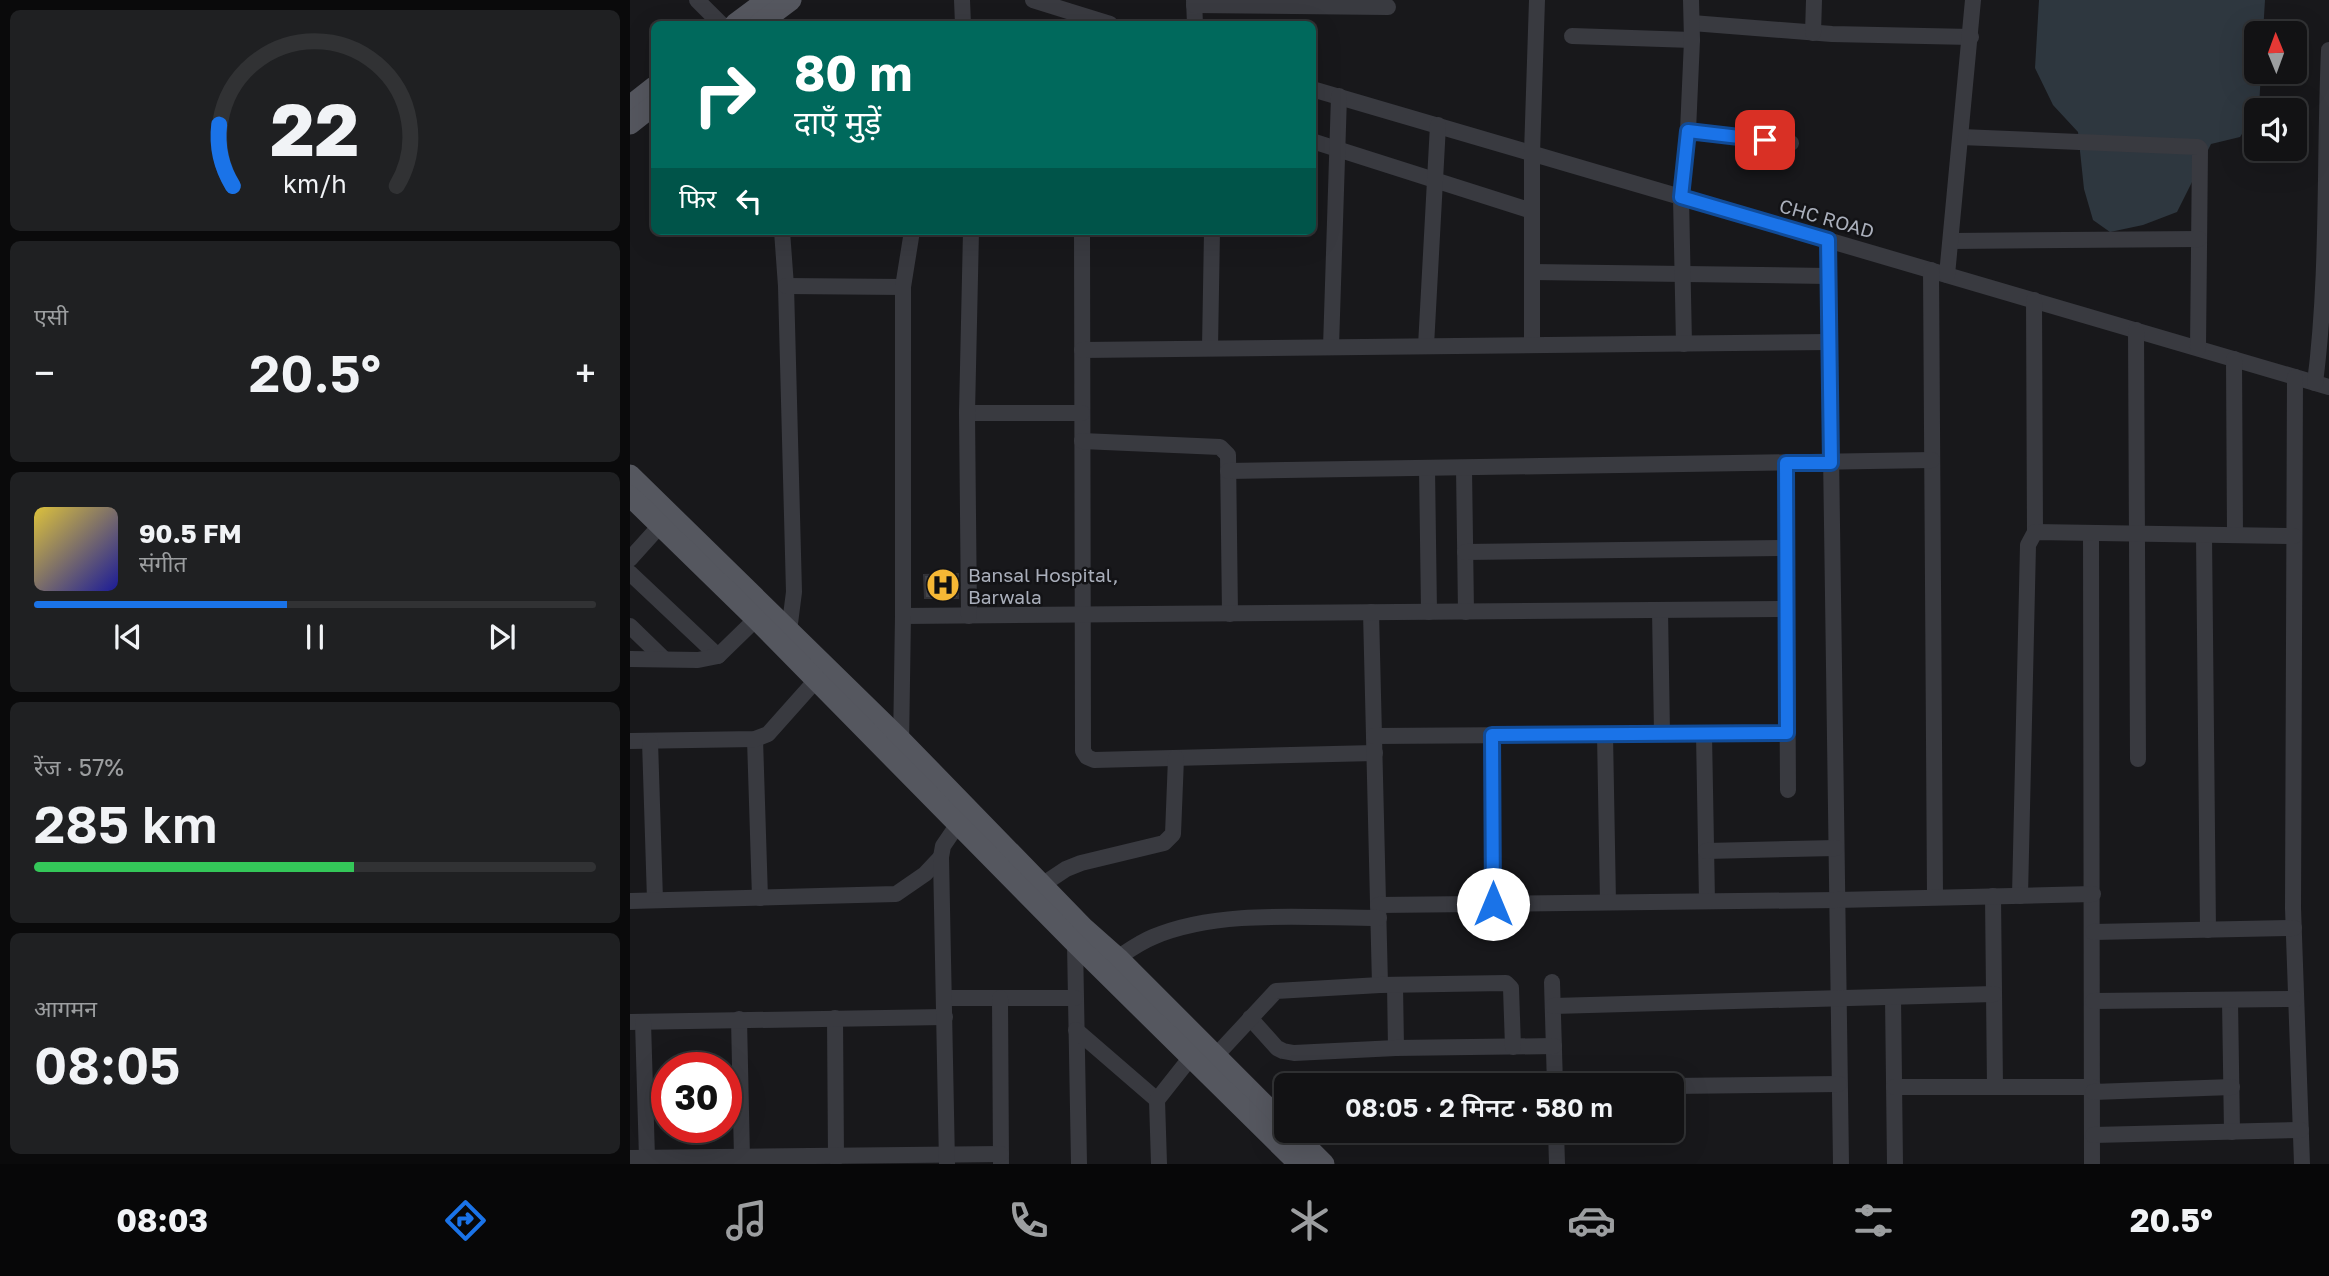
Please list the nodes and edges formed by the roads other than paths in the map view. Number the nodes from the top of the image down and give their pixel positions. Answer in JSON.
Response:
{"nodes":[{"id":1,"x":697,"y":0,"type":"edge"},
{"id":2,"x":766,"y":0,"type":"edge"},
{"id":3,"x":791,"y":0,"type":"edge"},
{"id":4,"x":962,"y":0,"type":"edge"},
{"id":5,"x":1033,"y":0,"type":"edge"},
{"id":6,"x":1537,"y":0,"type":"edge"},
{"id":7,"x":1691,"y":0,"type":"edge"},
{"id":8,"x":1814,"y":0,"type":"edge"},
{"id":9,"x":1973,"y":0,"type":"edge"},
{"id":10,"x":1194,"y":2,"type":"edge"},
{"id":11,"x":1388,"y":7,"type":"dead end"},
{"id":12,"x":1080,"y":13,"type":"edge"},
{"id":13,"x":718,"y":21,"type":"edge"},
{"id":14,"x":739,"y":21,"type":"edge"},
{"id":15,"x":763,"y":21,"type":"edge"},
{"id":16,"x":963,"y":21,"type":"edge"},
{"id":17,"x":1103,"y":21,"type":"edge"},
{"id":18,"x":1195,"y":21,"type":"edge"},
{"id":19,"x":1692,"y":31,"type":"junction"},
{"id":20,"x":1813,"y":33,"type":"junction"},
{"id":21,"x":1572,"y":36,"type":"dead end"},
{"id":22,"x":1971,"y":37,"type":"junction"},
{"id":23,"x":2329,"y":50,"type":"edge"},
{"id":24,"x":651,"y":89,"type":"edge"},
{"id":25,"x":1316,"y":90,"type":"edge"},
{"id":26,"x":1339,"y":96,"type":"junction"},
{"id":27,"x":630,"y":106,"type":"edge"},
{"id":28,"x":651,"y":108,"type":"edge"},
{"id":29,"x":630,"y":124,"type":"edge"},
{"id":30,"x":1438,"y":125,"type":"junction"},
{"id":31,"x":1688,"y":131,"type":"junction"},
{"id":32,"x":1961,"y":137,"type":"junction"},
{"id":33,"x":1316,"y":142,"type":"edge"},
{"id":34,"x":1791,"y":143,"type":"dead end"},
{"id":35,"x":1337,"y":149,"type":"junction"},
{"id":36,"x":1532,"y":153,"type":"junction"},
{"id":37,"x":1435,"y":180,"type":"junction"},
{"id":38,"x":1681,"y":197,"type":"junction"},
{"id":39,"x":1532,"y":211,"type":"junction"},
{"id":40,"x":782,"y":235,"type":"edge"},
{"id":41,"x":911,"y":235,"type":"edge"},
{"id":42,"x":971,"y":235,"type":"edge"},
{"id":43,"x":1082,"y":235,"type":"edge"},
{"id":44,"x":1212,"y":235,"type":"edge"},
{"id":45,"x":2199,"y":239,"type":"junction"},
{"id":46,"x":1828,"y":240,"type":"junction"},
{"id":47,"x":1951,"y":241,"type":"junction"},
{"id":48,"x":1532,"y":272,"type":"junction"},
{"id":49,"x":1939,"y":273,"type":"junction"},
{"id":50,"x":1683,"y":274,"type":"junction"},
{"id":51,"x":1828,"y":276,"type":"junction"},
{"id":52,"x":786,"y":286,"type":"junction"},
{"id":53,"x":902,"y":287,"type":"junction"},
{"id":54,"x":2034,"y":300,"type":"junction"},
{"id":55,"x":2136,"y":330,"type":"junction"},
{"id":56,"x":1829,"y":342,"type":"junction"},
{"id":57,"x":1684,"y":344,"type":"junction"},
{"id":58,"x":1532,"y":345,"type":"junction"},
{"id":59,"x":1426,"y":346,"type":"junction"},
{"id":60,"x":1331,"y":347,"type":"junction"},
{"id":61,"x":1210,"y":348,"type":"junction"},
{"id":62,"x":2197,"y":348,"type":"junction"},
{"id":63,"x":1082,"y":350,"type":"junction"},
{"id":64,"x":2234,"y":359,"type":"junction"},
{"id":65,"x":2295,"y":377,"type":"junction"},
{"id":66,"x":2322,"y":385,"type":"edge"},
{"id":67,"x":967,"y":413,"type":"junction"},
{"id":68,"x":1082,"y":413,"type":"junction"},
{"id":69,"x":1082,"y":441,"type":"junction"},
{"id":70,"x":1932,"y":460,"type":"junction"},
{"id":71,"x":1786,"y":463,"type":"junction"},
{"id":72,"x":1831,"y":463,"type":"junction"},
{"id":73,"x":1427,"y":468,"type":"junction"},
{"id":74,"x":1464,"y":468,"type":"junction"},
{"id":75,"x":1228,"y":471,"type":"junction"},
{"id":76,"x":630,"y":475,"type":"edge"},
{"id":77,"x":630,"y":496,"type":"edge"},
{"id":78,"x":665,"y":520,"type":"junction"},
{"id":79,"x":2035,"y":532,"type":"junction"},
{"id":80,"x":2091,"y":533,"type":"junction"},
{"id":81,"x":2136,"y":534,"type":"junction"},
{"id":82,"x":2204,"y":535,"type":"junction"},
{"id":83,"x":2235,"y":535,"type":"junction"},
{"id":84,"x":2294,"y":536,"type":"junction"},
{"id":85,"x":1786,"y":548,"type":"junction"},
{"id":86,"x":1465,"y":552,"type":"junction"},
{"id":87,"x":630,"y":559,"type":"edge"},
{"id":88,"x":630,"y":573,"type":"edge"},
{"id":89,"x":1787,"y":609,"type":"junction"},
{"id":90,"x":1660,"y":610,"type":"junction"},
{"id":91,"x":1371,"y":612,"type":"junction"},
{"id":92,"x":1429,"y":612,"type":"junction"},
{"id":93,"x":1466,"y":612,"type":"junction"},
{"id":94,"x":1230,"y":614,"type":"junction"},
{"id":95,"x":1082,"y":615,"type":"junction"},
{"id":96,"x":903,"y":616,"type":"junction"},
{"id":97,"x":969,"y":616,"type":"junction"},
{"id":98,"x":756,"y":619,"type":"junction"},
{"id":99,"x":630,"y":626,"type":"edge"},
{"id":100,"x":789,"y":631,"type":"junction"},
{"id":101,"x":718,"y":656,"type":"junction"},
{"id":102,"x":630,"y":659,"type":"edge"},
{"id":103,"x":664,"y":659,"type":"junction"},
{"id":104,"x":817,"y":679,"type":"junction"},
{"id":105,"x":1704,"y":733,"type":"junction"},
{"id":106,"x":1787,"y":733,"type":"junction"},
{"id":107,"x":1605,"y":734,"type":"junction"},
{"id":108,"x":1662,"y":734,"type":"junction"},
{"id":109,"x":1492,"y":735,"type":"junction"},
{"id":110,"x":1374,"y":736,"type":"junction"},
{"id":111,"x":755,"y":739,"type":"junction"},
{"id":112,"x":901,"y":740,"type":"junction"},
{"id":113,"x":630,"y":741,"type":"edge"},
{"id":114,"x":650,"y":741,"type":"junction"},
{"id":115,"x":1375,"y":753,"type":"junction"},
{"id":116,"x":1176,"y":758,"type":"junction"},
{"id":117,"x":2138,"y":759,"type":"dead end"},
{"id":118,"x":901,"y":765,"type":"junction"},
{"id":119,"x":1788,"y":790,"type":"dead end"},
{"id":120,"x":958,"y":824,"type":"junction"},
{"id":121,"x":1836,"y":848,"type":"junction"},
{"id":122,"x":1706,"y":851,"type":"junction"},
{"id":123,"x":941,"y":857,"type":"junction"},
{"id":124,"x":1042,"y":885,"type":"junction"},
{"id":125,"x":2094,"y":894,"type":"junction"},
{"id":126,"x":1993,"y":896,"type":"junction"},
{"id":127,"x":2020,"y":896,"type":"junction"},
{"id":128,"x":1935,"y":897,"type":"junction"},
{"id":129,"x":760,"y":898,"type":"junction"},
{"id":130,"x":655,"y":900,"type":"junction"},
{"id":131,"x":1837,"y":900,"type":"junction"},
{"id":132,"x":630,"y":901,"type":"edge"},
{"id":133,"x":1707,"y":901,"type":"junction"},
{"id":134,"x":1608,"y":902,"type":"junction"},
{"id":135,"x":1493,"y":904,"type":"junction"},
{"id":136,"x":1378,"y":911,"type":"junction"},
{"id":137,"x":2294,"y":928,"type":"junction"},
{"id":138,"x":2208,"y":929,"type":"junction"},
{"id":139,"x":2093,"y":932,"type":"junction"},
{"id":140,"x":1075,"y":943,"type":"junction"},
{"id":141,"x":1110,"y":963,"type":"junction"},
{"id":142,"x":1552,"y":982,"type":"dead end"},
{"id":143,"x":1388,"y":985,"type":"junction"},
{"id":144,"x":1994,"y":994,"type":"junction"},
{"id":145,"x":1893,"y":997,"type":"junction"},
{"id":146,"x":1000,"y":998,"type":"junction"},
{"id":147,"x":1075,"y":998,"type":"junction"},
{"id":148,"x":945,"y":999,"type":"junction"},
{"id":149,"x":1838,"y":999,"type":"junction"},
{"id":150,"x":2296,"y":999,"type":"junction"},
{"id":151,"x":2230,"y":1000,"type":"junction"},
{"id":152,"x":2093,"y":1001,"type":"junction"},
{"id":153,"x":1553,"y":1006,"type":"junction"},
{"id":154,"x":945,"y":1017,"type":"junction"},
{"id":155,"x":835,"y":1018,"type":"junction"},
{"id":156,"x":1250,"y":1018,"type":"junction"},
{"id":157,"x":739,"y":1019,"type":"junction"},
{"id":158,"x":636,"y":1022,"type":"edge"},
{"id":159,"x":1076,"y":1030,"type":"junction"},
{"id":160,"x":1554,"y":1046,"type":"junction"},
{"id":161,"x":1513,"y":1047,"type":"junction"},
{"id":162,"x":1396,"y":1048,"type":"junction"},
{"id":163,"x":1204,"y":1061,"type":"junction"},
{"id":164,"x":1555,"y":1073,"type":"edge"},
{"id":165,"x":1839,"y":1084,"type":"junction"},
{"id":166,"x":1684,"y":1086,"type":"edge"},
{"id":167,"x":1894,"y":1087,"type":"junction"},
{"id":168,"x":1995,"y":1087,"type":"junction"},
{"id":169,"x":2232,"y":1087,"type":"junction"},
{"id":170,"x":2093,"y":1089,"type":"junction"},
{"id":171,"x":1157,"y":1100,"type":"junction"},
{"id":172,"x":1274,"y":1116,"type":"edge"},
{"id":173,"x":2301,"y":1130,"type":"junction"},
{"id":174,"x":2232,"y":1132,"type":"junction"},
{"id":175,"x":2093,"y":1135,"type":"junction"},
{"id":176,"x":1303,"y":1143,"type":"edge"},
{"id":177,"x":1556,"y":1143,"type":"edge"},
{"id":178,"x":836,"y":1157,"type":"junction"},
{"id":179,"x":630,"y":1158,"type":"edge"},
{"id":180,"x":648,"y":1158,"type":"junction"},
{"id":181,"x":742,"y":1158,"type":"junction"},
{"id":182,"x":1001,"y":1159,"type":"edge"},
{"id":183,"x":947,"y":1160,"type":"edge"},
{"id":184,"x":1079,"y":1164,"type":"edge"},
{"id":185,"x":1159,"y":1164,"type":"edge"},
{"id":186,"x":1299,"y":1164,"type":"edge"},
{"id":187,"x":1324,"y":1164,"type":"edge"},
{"id":188,"x":1557,"y":1164,"type":"edge"},
{"id":189,"x":1841,"y":1164,"type":"edge"},
{"id":190,"x":1895,"y":1164,"type":"edge"},
{"id":191,"x":2092,"y":1164,"type":"edge"},
{"id":192,"x":2302,"y":1164,"type":"edge"}],
"edges":[{"from":1,"to":13,"type":"street"},
{"from":2,"to":14,"type":"main road"},
{"from":3,"to":15,"type":"main road"},
{"from":4,"to":16,"type":"street"},
{"from":5,"to":12,"type":"street"},
{"from":6,"to":36,"type":"street"},
{"from":7,"to":19,"type":"street"},
{"from":8,"to":20,"type":"street"},
{"from":9,"to":22,"type":"street"},
{"from":10,"to":11,"type":"street"},
{"from":10,"to":18,"type":"street"},
{"from":12,"to":17,"type":"street"},
{"from":19,"to":20,"type":"street"},
{"from":19,"to":21,"type":"street"},
{"from":19,"to":31,"type":"street"},
{"from":20,"to":22,"type":"street"},
{"from":22,"to":32,"type":"street"},
{"from":23,"to":66,"type":"street"},
{"from":24,"to":27,"type":"main road"},
{"from":25,"to":26,"type":"street","name":"CHC ROAD"},
{"from":26,"to":30,"type":"street","name":"CHC ROAD"},
{"from":26,"to":35,"type":"street"},
{"from":28,"to":29,"type":"main road"},
{"from":30,"to":36,"type":"street","name":"CHC ROAD"},
{"from":30,"to":37,"type":"street"},
{"from":31,"to":34,"type":"street"},
{"from":31,"to":38,"type":"street"},
{"from":32,"to":45,"type":"street"},
{"from":32,"to":47,"type":"street"},
{"from":33,"to":35,"type":"street"},
{"from":35,"to":37,"type":"street"},
{"from":35,"to":60,"type":"street"},
{"from":36,"to":38,"type":"street","name":"CHC ROAD"},
{"from":36,"to":39,"type":"street"},
{"from":37,"to":39,"type":"street"},
{"from":37,"to":59,"type":"street"},
{"from":38,"to":46,"type":"street","name":"CHC ROAD"},
{"from":38,"to":50,"type":"street"},
{"from":39,"to":48,"type":"street"},
{"from":40,"to":52,"type":"street"},
{"from":41,"to":53,"type":"street"},
{"from":42,"to":67,"type":"street"},
{"from":43,"to":63,"type":"street"},
{"from":44,"to":61,"type":"street"},
{"from":45,"to":47,"type":"street"},
{"from":45,"to":62,"type":"street"},
{"from":46,"to":49,"type":"street","name":"CHC ROAD"},
{"from":46,"to":51,"type":"street"},
{"from":47,"to":49,"type":"street"},
{"from":48,"to":50,"type":"street"},
{"from":48,"to":58,"type":"street"},
{"from":49,"to":54,"type":"street","name":"CHC ROAD"},
{"from":49,"to":70,"type":"street"},
{"from":50,"to":51,"type":"street"},
{"from":50,"to":57,"type":"street"},
{"from":51,"to":56,"type":"street"},
{"from":52,"to":53,"type":"street"},
{"from":52,"to":100,"type":"street"},
{"from":53,"to":96,"type":"street"},
{"from":54,"to":55,"type":"street","name":"CHC ROAD"},
{"from":54,"to":79,"type":"street"},
{"from":55,"to":62,"type":"street","name":"CHC ROAD"},
{"from":55,"to":81,"type":"street"},
{"from":56,"to":57,"type":"street"},
{"from":56,"to":72,"type":"street"},
{"from":57,"to":58,"type":"street"},
{"from":58,"to":59,"type":"street"},
{"from":59,"to":60,"type":"street"},
{"from":60,"to":61,"type":"street"},
{"from":61,"to":63,"type":"street"},
{"from":62,"to":64,"type":"street","name":"CHC ROAD"},
{"from":63,"to":68,"type":"street"},
{"from":64,"to":65,"type":"street","name":"CHC ROAD"},
{"from":64,"to":83,"type":"street"},
{"from":65,"to":66,"type":"street","name":"CHC ROAD"},
{"from":65,"to":84,"type":"street"},
{"from":67,"to":68,"type":"street"},
{"from":67,"to":97,"type":"street"},
{"from":68,"to":69,"type":"street"},
{"from":69,"to":75,"type":"street"},
{"from":69,"to":95,"type":"street"},
{"from":70,"to":72,"type":"street"},
{"from":70,"to":128,"type":"street"},
{"from":71,"to":72,"type":"street"},
{"from":71,"to":74,"type":"street"},
{"from":71,"to":85,"type":"street"},
{"from":72,"to":121,"type":"street"},
{"from":73,"to":74,"type":"street"},
{"from":73,"to":75,"type":"street"},
{"from":73,"to":92,"type":"street"},
{"from":74,"to":86,"type":"street"},
{"from":75,"to":94,"type":"street"},
{"from":76,"to":78,"type":"main road"},
{"from":77,"to":78,"type":"main road"},
{"from":78,"to":87,"type":"street"},
{"from":78,"to":98,"type":"main road"},
{"from":78,"to":100,"type":"main road"},
{"from":79,"to":80,"type":"street"},
{"from":79,"to":127,"type":"street"},
{"from":80,"to":81,"type":"street"},
{"from":80,"to":125,"type":"street"},
{"from":81,"to":82,"type":"street"},
{"from":81,"to":117,"type":"street"},
{"from":82,"to":83,"type":"street"},
{"from":82,"to":138,"type":"street"},
{"from":83,"to":84,"type":"street"},
{"from":84,"to":137,"type":"street"},
{"from":85,"to":86,"type":"street"},
{"from":85,"to":89,"type":"street"},
{"from":86,"to":93,"type":"street"},
{"from":88,"to":101,"type":"street"},
{"from":89,"to":90,"type":"street"},
{"from":89,"to":106,"type":"street"},
{"from":90,"to":93,"type":"street"},
{"from":90,"to":108,"type":"street"},
{"from":91,"to":92,"type":"street"},
{"from":91,"to":94,"type":"street"},
{"from":91,"to":110,"type":"street"},
{"from":92,"to":93,"type":"street"},
{"from":94,"to":95,"type":"street"},
{"from":95,"to":97,"type":"street"},
{"from":95,"to":116,"type":"street"},
{"from":96,"to":97,"type":"street"},
{"from":96,"to":112,"type":"street"},
{"from":98,"to":101,"type":"street"},
{"from":98,"to":104,"type":"main road"},
{"from":99,"to":103,"type":"street"},
{"from":100,"to":112,"type":"main road"},
{"from":101,"to":103,"type":"street"},
{"from":102,"to":103,"type":"street"},
{"from":104,"to":111,"type":"street"},
{"from":104,"to":118,"type":"main road"},
{"from":105,"to":106,"type":"street"},
{"from":105,"to":108,"type":"street"},
{"from":105,"to":122,"type":"street"},
{"from":106,"to":119,"type":"street"},
{"from":107,"to":108,"type":"street"},
{"from":107,"to":109,"type":"street"},
{"from":107,"to":134,"type":"street"},
{"from":109,"to":110,"type":"street"},
{"from":109,"to":135,"type":"street"},
{"from":110,"to":115,"type":"street"},
{"from":111,"to":114,"type":"street"},
{"from":111,"to":129,"type":"street"},
{"from":112,"to":118,"type":"street"},
{"from":112,"to":124,"type":"main road"},
{"from":113,"to":114,"type":"street"},
{"from":114,"to":130,"type":"street"},
{"from":115,"to":116,"type":"street"},
{"from":115,"to":136,"type":"street"},
{"from":116,"to":124,"type":"street"},
{"from":118,"to":120,"type":"main road"},
{"from":120,"to":123,"type":"street"},
{"from":120,"to":140,"type":"main road"},
{"from":121,"to":122,"type":"street"},
{"from":121,"to":131,"type":"street"},
{"from":122,"to":133,"type":"street"},
{"from":123,"to":129,"type":"street"},
{"from":123,"to":148,"type":"street"},
{"from":124,"to":141,"type":"main road"},
{"from":125,"to":127,"type":"street"},
{"from":125,"to":139,"type":"street"},
{"from":126,"to":127,"type":"street"},
{"from":126,"to":128,"type":"street"},
{"from":126,"to":144,"type":"street"},
{"from":128,"to":131,"type":"street"},
{"from":129,"to":130,"type":"street"},
{"from":130,"to":132,"type":"street"},
{"from":131,"to":133,"type":"street"},
{"from":131,"to":149,"type":"street"},
{"from":133,"to":134,"type":"street"},
{"from":134,"to":135,"type":"street"},
{"from":135,"to":136,"type":"street"},
{"from":136,"to":141,"type":"street"},
{"from":136,"to":143,"type":"street"},
{"from":137,"to":138,"type":"street"},
{"from":137,"to":150,"type":"street"},
{"from":138,"to":139,"type":"street"},
{"from":139,"to":152,"type":"street"},
{"from":140,"to":141,"type":"main road"},
{"from":140,"to":147,"type":"street"},
{"from":141,"to":163,"type":"main road"},
{"from":142,"to":153,"type":"street"},
{"from":143,"to":156,"type":"street"},
{"from":143,"to":161,"type":"street"},
{"from":143,"to":162,"type":"street"},
{"from":144,"to":145,"type":"street"},
{"from":144,"to":168,"type":"street"},
{"from":145,"to":149,"type":"street"},
{"from":145,"to":167,"type":"street"},
{"from":146,"to":147,"type":"street"},
{"from":146,"to":148,"type":"street"},
{"from":146,"to":182,"type":"street"},
{"from":147,"to":159,"type":"street"},
{"from":148,"to":154,"type":"street"},
{"from":149,"to":153,"type":"street"},
{"from":149,"to":165,"type":"street"},
{"from":150,"to":151,"type":"street"},
{"from":150,"to":173,"type":"street"},
{"from":151,"to":152,"type":"street"},
{"from":151,"to":169,"type":"street"},
{"from":152,"to":170,"type":"street"},
{"from":153,"to":160,"type":"street"},
{"from":154,"to":155,"type":"street"},
{"from":154,"to":183,"type":"street"},
{"from":155,"to":157,"type":"street"},
{"from":155,"to":178,"type":"street"},
{"from":156,"to":162,"type":"street"},
{"from":156,"to":163,"type":"street"},
{"from":157,"to":158,"type":"street"},
{"from":157,"to":181,"type":"street"},
{"from":158,"to":180,"type":"street"},
{"from":159,"to":171,"type":"street"},
{"from":159,"to":184,"type":"street"},
{"from":160,"to":161,"type":"street"},
{"from":160,"to":164,"type":"street"},
{"from":161,"to":162,"type":"street"},
{"from":163,"to":171,"type":"street"},
{"from":163,"to":172,"type":"main road"},
{"from":163,"to":186,"type":"main road"},
{"from":165,"to":166,"type":"street"},
{"from":165,"to":189,"type":"street"},
{"from":167,"to":168,"type":"street"},
{"from":167,"to":190,"type":"street"},
{"from":168,"to":170,"type":"street"},
{"from":169,"to":170,"type":"street"},
{"from":169,"to":174,"type":"street"},
{"from":170,"to":175,"type":"street"},
{"from":171,"to":185,"type":"street"},
{"from":173,"to":174,"type":"street"},
{"from":173,"to":192,"type":"street"},
{"from":174,"to":175,"type":"street"},
{"from":175,"to":191,"type":"street"},
{"from":176,"to":187,"type":"main road"},
{"from":177,"to":188,"type":"street"},
{"from":178,"to":181,"type":"street"},
{"from":178,"to":183,"type":"street"},
{"from":179,"to":180,"type":"street"},
{"from":180,"to":181,"type":"street"},
{"from":182,"to":183,"type":"street"}]}
